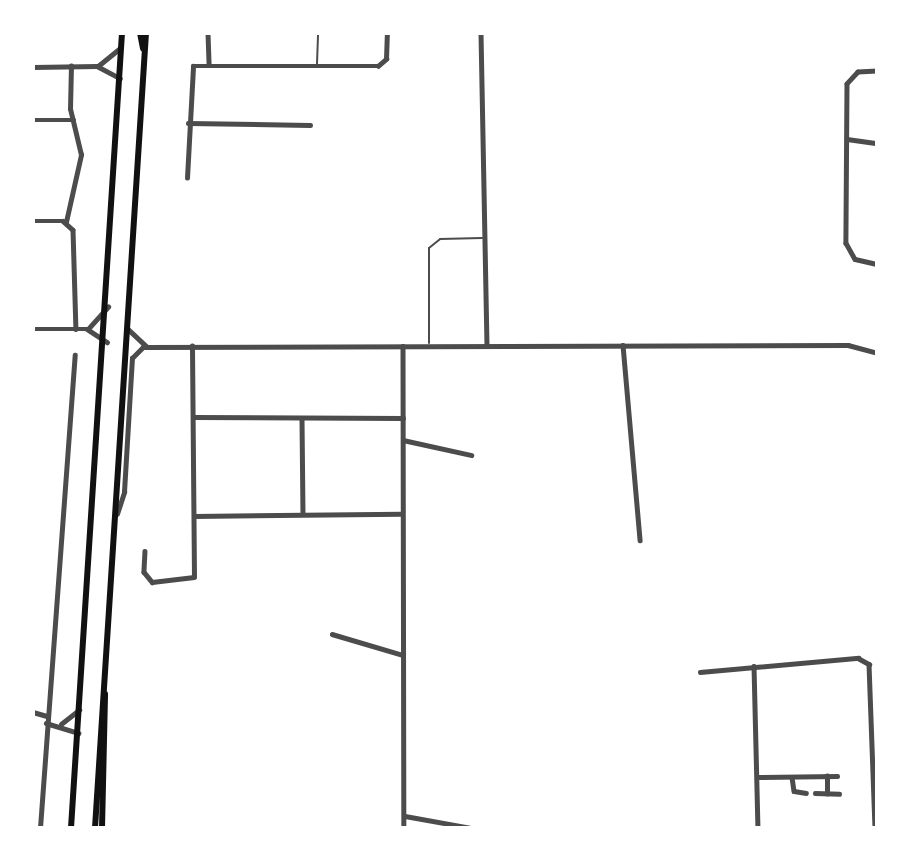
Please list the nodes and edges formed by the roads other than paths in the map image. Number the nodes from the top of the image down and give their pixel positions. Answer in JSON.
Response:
{"nodes":[{"id":1,"x":122,"y":33,"type":"edge"},
{"id":2,"x":140,"y":33,"type":"edge"},
{"id":3,"x":146,"y":33,"type":"edge"},
{"id":4,"x":208,"y":33,"type":"edge"},
{"id":5,"x":318,"y":33,"type":"edge"},
{"id":6,"x":387,"y":33,"type":"edge"},
{"id":7,"x":481,"y":33,"type":"edge"},
{"id":8,"x":121,"y":45,"type":"junction"},
{"id":9,"x":145,"y":58,"type":"junction"},
{"id":10,"x":209,"y":64,"type":"junction"},
{"id":11,"x":317,"y":65,"type":"junction"},
{"id":12,"x":33,"y":66,"type":"edge"},
{"id":13,"x":71,"y":66,"type":"junction"},
{"id":14,"x":97,"y":66,"type":"junction"},
{"id":15,"x":877,"y":71,"type":"edge"},
{"id":16,"x":121,"y":78,"type":"junction"},
{"id":17,"x":33,"y":120,"type":"edge"},
{"id":18,"x":74,"y":120,"type":"junction"},
{"id":19,"x":188,"y":123,"type":"junction"},
{"id":20,"x":310,"y":125,"type":"dead end"},
{"id":21,"x":847,"y":139,"type":"junction"},
{"id":22,"x":877,"y":143,"type":"edge"},
{"id":23,"x":187,"y":178,"type":"dead end"},
{"id":24,"x":33,"y":220,"type":"edge"},
{"id":25,"x":66,"y":222,"type":"junction"},
{"id":26,"x":486,"y":238,"type":"junction"},
{"id":27,"x":877,"y":264,"type":"edge"},
{"id":28,"x":108,"y":307,"type":"junction"},
{"id":29,"x":128,"y":326,"type":"junction"},
{"id":30,"x":33,"y":329,"type":"edge"},
{"id":31,"x":76,"y":329,"type":"junction"},
{"id":32,"x":87,"y":329,"type":"junction"},
{"id":33,"x":107,"y":342,"type":"junction"},
{"id":34,"x":487,"y":344,"type":"junction"},
{"id":35,"x":623,"y":345,"type":"junction"},
{"id":36,"x":147,"y":346,"type":"junction"},
{"id":37,"x":192,"y":346,"type":"junction"},
{"id":38,"x":403,"y":346,"type":"junction"},
{"id":39,"x":429,"y":346,"type":"junction"},
{"id":40,"x":877,"y":353,"type":"edge"},
{"id":41,"x":75,"y":355,"type":"dead end"},
{"id":42,"x":193,"y":417,"type":"junction"},
{"id":43,"x":403,"y":418,"type":"junction"},
{"id":44,"x":302,"y":419,"type":"junction"},
{"id":45,"x":403,"y":440,"type":"junction"},
{"id":46,"x":471,"y":455,"type":"dead end"},
{"id":47,"x":303,"y":514,"type":"junction"},
{"id":48,"x":401,"y":514,"type":"junction"},
{"id":49,"x":194,"y":516,"type":"junction"},
{"id":50,"x":114,"y":518,"type":"junction"},
{"id":51,"x":640,"y":540,"type":"dead end"},
{"id":52,"x":145,"y":551,"type":"dead end"},
{"id":53,"x":332,"y":635,"type":"dead end"},
{"id":54,"x":402,"y":655,"type":"junction"},
{"id":55,"x":754,"y":666,"type":"junction"},
{"id":56,"x":700,"y":672,"type":"dead end"},
{"id":57,"x":103,"y":689,"type":"junction"},
{"id":58,"x":80,"y":707,"type":"junction"},
{"id":59,"x":33,"y":712,"type":"edge"},
{"id":60,"x":47,"y":716,"type":"junction"},
{"id":61,"x":46,"y":723,"type":"junction"},
{"id":62,"x":61,"y":724,"type":"junction"},
{"id":63,"x":80,"y":734,"type":"junction"},
{"id":64,"x":827,"y":776,"type":"junction"},
{"id":65,"x":837,"y":776,"type":"dead end"},
{"id":66,"x":758,"y":777,"type":"junction"},
{"id":67,"x":792,"y":777,"type":"junction"},
{"id":68,"x":806,"y":793,"type":"dead end"},
{"id":69,"x":815,"y":793,"type":"dead end"},
{"id":70,"x":827,"y":794,"type":"junction"},
{"id":71,"x":839,"y":794,"type":"dead end"},
{"id":72,"x":405,"y":816,"type":"junction"},
{"id":73,"x":40,"y":828,"type":"edge"},
{"id":74,"x":71,"y":828,"type":"edge"},
{"id":75,"x":95,"y":828,"type":"edge"},
{"id":76,"x":102,"y":828,"type":"edge"},
{"id":77,"x":404,"y":828,"type":"edge"},
{"id":78,"x":472,"y":828,"type":"edge"},
{"id":79,"x":758,"y":828,"type":"edge"},
{"id":80,"x":875,"y":828,"type":"edge"}],
"edges":[{"from":1,"to":8,"type":"main road"},
{"from":2,"to":9,"type":"main road"},
{"from":3,"to":9,"type":"main road"},
{"from":4,"to":10,"type":"street"},
{"from":5,"to":11,"type":"lane"},
{"from":6,"to":11,"type":"street"},
{"from":7,"to":26,"type":"street"},
{"from":8,"to":14,"type":"street"},
{"from":8,"to":16,"type":"main road"},
{"from":9,"to":29,"type":"main road"},
{"from":10,"to":11,"type":"street"},
{"from":10,"to":19,"type":"street"},
{"from":12,"to":13,"type":"street"},
{"from":13,"to":14,"type":"street"},
{"from":13,"to":18,"type":"street"},
{"from":14,"to":16,"type":"street"},
{"from":15,"to":21,"type":"street"},
{"from":16,"to":28,"type":"main road"},
{"from":17,"to":18,"type":"street"},
{"from":18,"to":25,"type":"street"},
{"from":19,"to":20,"type":"street"},
{"from":19,"to":23,"type":"street"},
{"from":21,"to":22,"type":"street"},
{"from":21,"to":27,"type":"street"},
{"from":24,"to":25,"type":"street"},
{"from":25,"to":31,"type":"street"},
{"from":26,"to":34,"type":"street"},
{"from":26,"to":39,"type":"lane"},
{"from":28,"to":32,"type":"street"},
{"from":28,"to":33,"type":"main road"},
{"from":29,"to":36,"type":"street"},
{"from":29,"to":50,"type":"main road"},
{"from":30,"to":31,"type":"street"},
{"from":31,"to":32,"type":"street"},
{"from":32,"to":33,"type":"street"},
{"from":33,"to":58,"type":"main road"},
{"from":34,"to":35,"type":"street"},
{"from":34,"to":39,"type":"street"},
{"from":35,"to":40,"type":"street"},
{"from":35,"to":51,"type":"street"},
{"from":36,"to":37,"type":"street"},
{"from":36,"to":50,"type":"street"},
{"from":37,"to":38,"type":"street"},
{"from":37,"to":42,"type":"street"},
{"from":38,"to":39,"type":"street"},
{"from":38,"to":43,"type":"street"},
{"from":41,"to":60,"type":"street"},
{"from":42,"to":44,"type":"street"},
{"from":42,"to":49,"type":"street"},
{"from":43,"to":44,"type":"street"},
{"from":43,"to":45,"type":"street"},
{"from":44,"to":47,"type":"street"},
{"from":45,"to":46,"type":"street"},
{"from":45,"to":48,"type":"street"},
{"from":47,"to":48,"type":"street"},
{"from":47,"to":49,"type":"street"},
{"from":48,"to":54,"type":"street"},
{"from":49,"to":52,"type":"street"},
{"from":50,"to":57,"type":"main road"},
{"from":53,"to":54,"type":"street"},
{"from":54,"to":72,"type":"street"},
{"from":55,"to":56,"type":"street"},
{"from":55,"to":66,"type":"street"},
{"from":55,"to":80,"type":"street"},
{"from":57,"to":75,"type":"main road"},
{"from":57,"to":76,"type":"main road"},
{"from":58,"to":62,"type":"street"},
{"from":58,"to":63,"type":"main road"},
{"from":59,"to":60,"type":"street"},
{"from":60,"to":61,"type":"street"},
{"from":61,"to":62,"type":"street"},
{"from":61,"to":73,"type":"street"},
{"from":62,"to":63,"type":"street"},
{"from":63,"to":74,"type":"main road"},
{"from":64,"to":65,"type":"street"},
{"from":64,"to":67,"type":"street"},
{"from":64,"to":70,"type":"street"},
{"from":66,"to":67,"type":"street"},
{"from":66,"to":79,"type":"street"},
{"from":67,"to":68,"type":"street"},
{"from":69,"to":70,"type":"street"},
{"from":70,"to":71,"type":"street"},
{"from":72,"to":77,"type":"street"},
{"from":72,"to":78,"type":"street"}]}
